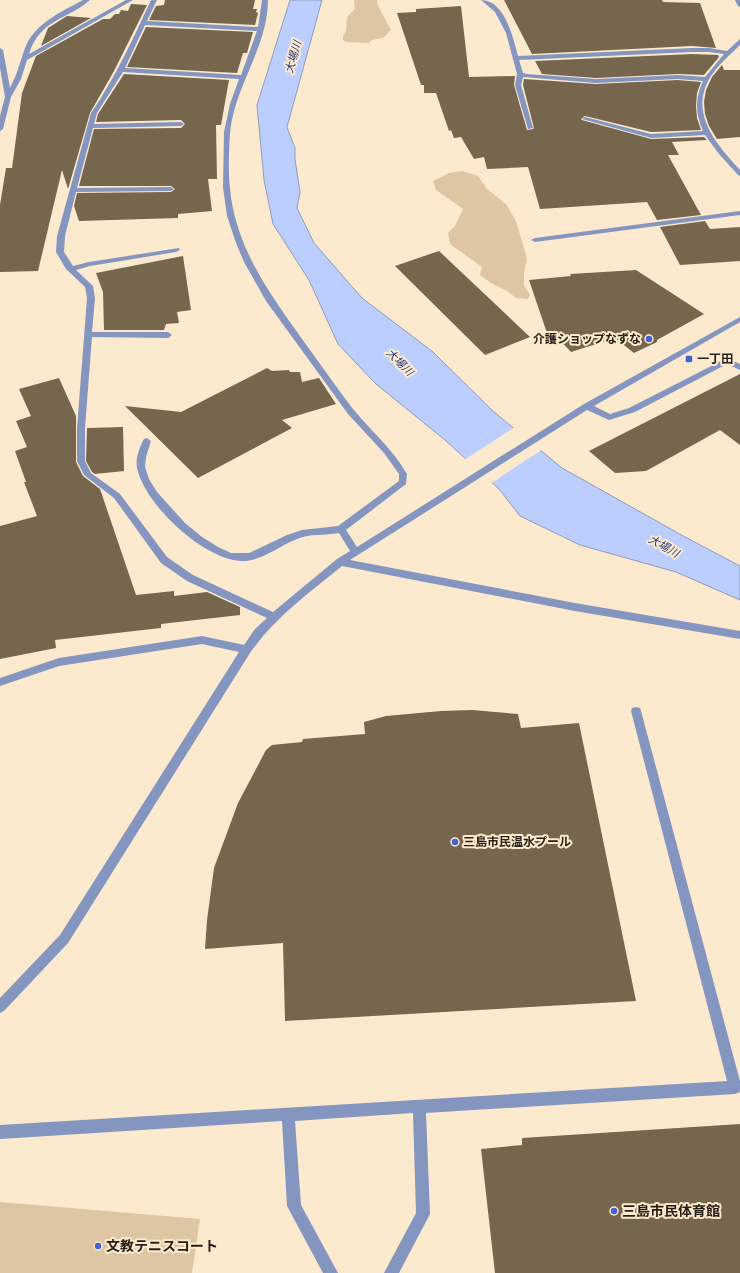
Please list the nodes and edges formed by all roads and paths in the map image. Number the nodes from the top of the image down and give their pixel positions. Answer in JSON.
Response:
{"nodes":[{"id":1,"x":88,"y":0,"type":"edge"},
{"id":2,"x":130,"y":0,"type":"edge"},
{"id":3,"x":154,"y":0,"type":"edge"},
{"id":4,"x":265,"y":0,"type":"edge"},
{"id":5,"x":484,"y":0,"type":"edge"},
{"id":6,"x":738,"y":0,"type":"edge"},
{"id":7,"x":740,"y":5,"type":"edge"},
{"id":8,"x":144,"y":23,"type":"junction"},
{"id":9,"x":261,"y":29,"type":"junction"},
{"id":10,"x":740,"y":40,"type":"edge"},
{"id":11,"x":0,"y":50,"type":"edge"},
{"id":12,"x":728,"y":53,"type":"junction"},
{"id":13,"x":516,"y":58,"type":"junction"},
{"id":14,"x":24,"y":59,"type":"junction"},
{"id":15,"x":121,"y":70,"type":"junction"},
{"id":16,"x":520,"y":74,"type":"junction"},
{"id":17,"x":243,"y":77,"type":"junction"},
{"id":18,"x":706,"y":79,"type":"junction"},
{"id":19,"x":5,"y":100,"type":"edge"},
{"id":20,"x":585,"y":119,"type":"dead end"},
{"id":21,"x":181,"y":124,"type":"dead end"},
{"id":22,"x":90,"y":126,"type":"junction"},
{"id":23,"x":0,"y":128,"type":"edge"},
{"id":24,"x":530,"y":128,"type":"dead end"},
{"id":25,"x":707,"y":133,"type":"junction"},
{"id":26,"x":740,"y":174,"type":"edge"},
{"id":27,"x":171,"y":189,"type":"dead end"},
{"id":28,"x":74,"y":190,"type":"junction"},
{"id":29,"x":740,"y":213,"type":"edge"},
{"id":30,"x":535,"y":240,"type":"dead end"},
{"id":31,"x":176,"y":250,"type":"dead end"},
{"id":32,"x":71,"y":269,"type":"junction"},
{"id":33,"x":740,"y":319,"type":"edge"},
{"id":34,"x":88,"y":334,"type":"junction"},
{"id":35,"x":168,"y":335,"type":"dead end"},
{"id":36,"x":740,"y":367,"type":"edge"},
{"id":37,"x":587,"y":406,"type":"junction"},
{"id":38,"x":148,"y":441,"type":"dead end"},
{"id":39,"x":341,"y":529,"type":"junction"},
{"id":40,"x":356,"y":553,"type":"junction"},
{"id":41,"x":340,"y":562,"type":"junction"},
{"id":42,"x":274,"y":617,"type":"junction"},
{"id":43,"x":740,"y":635,"type":"edge"},
{"id":44,"x":246,"y":650,"type":"junction"},
{"id":45,"x":0,"y":682,"type":"edge"},
{"id":46,"x":636,"y":711,"type":"dead end"},
{"id":47,"x":0,"y":1007,"type":"edge"},
{"id":48,"x":419,"y":1106,"type":"junction"},
{"id":49,"x":288,"y":1114,"type":"junction"},
{"id":50,"x":0,"y":1132,"type":"edge"},
{"id":51,"x":331,"y":1273,"type":"edge"},
{"id":52,"x":391,"y":1273,"type":"edge"}],
"edges":[{"from":1,"to":14,"type":"street"},
{"from":2,"to":14,"type":"street"},
{"from":3,"to":8,"type":"street"},
{"from":4,"to":9,"type":"street"},
{"from":5,"to":13,"type":"street"},
{"from":6,"to":7,"type":"street"},
{"from":8,"to":9,"type":"street"},
{"from":8,"to":15,"type":"street"},
{"from":9,"to":17,"type":"street"},
{"from":10,"to":12,"type":"street"},
{"from":11,"to":19,"type":"street"},
{"from":12,"to":13,"type":"street"},
{"from":12,"to":18,"type":"street"},
{"from":13,"to":16,"type":"street"},
{"from":14,"to":19,"type":"street"},
{"from":15,"to":17,"type":"street"},
{"from":15,"to":22,"type":"street"},
{"from":16,"to":18,"type":"street"},
{"from":16,"to":24,"type":"street"},
{"from":17,"to":39,"type":"street"},
{"from":18,"to":25,"type":"street"},
{"from":19,"to":23,"type":"street"},
{"from":20,"to":25,"type":"street"},
{"from":21,"to":22,"type":"street"},
{"from":22,"to":28,"type":"street"},
{"from":25,"to":26,"type":"street"},
{"from":27,"to":28,"type":"street"},
{"from":28,"to":32,"type":"street"},
{"from":29,"to":30,"type":"street"},
{"from":31,"to":32,"type":"street"},
{"from":32,"to":34,"type":"street"},
{"from":33,"to":37,"type":"street"},
{"from":34,"to":35,"type":"street"},
{"from":34,"to":42,"type":"street"},
{"from":36,"to":37,"type":"street"},
{"from":37,"to":40,"type":"street"},
{"from":38,"to":39,"type":"street"},
{"from":39,"to":40,"type":"street"},
{"from":40,"to":41,"type":"street"},
{"from":41,"to":42,"type":"street"},
{"from":41,"to":43,"type":"street"},
{"from":42,"to":44,"type":"street"},
{"from":44,"to":45,"type":"street"},
{"from":44,"to":47,"type":"street"},
{"from":46,"to":48,"type":"street"},
{"from":48,"to":49,"type":"street"},
{"from":48,"to":52,"type":"street"},
{"from":49,"to":50,"type":"street"},
{"from":49,"to":51,"type":"street"}]}
